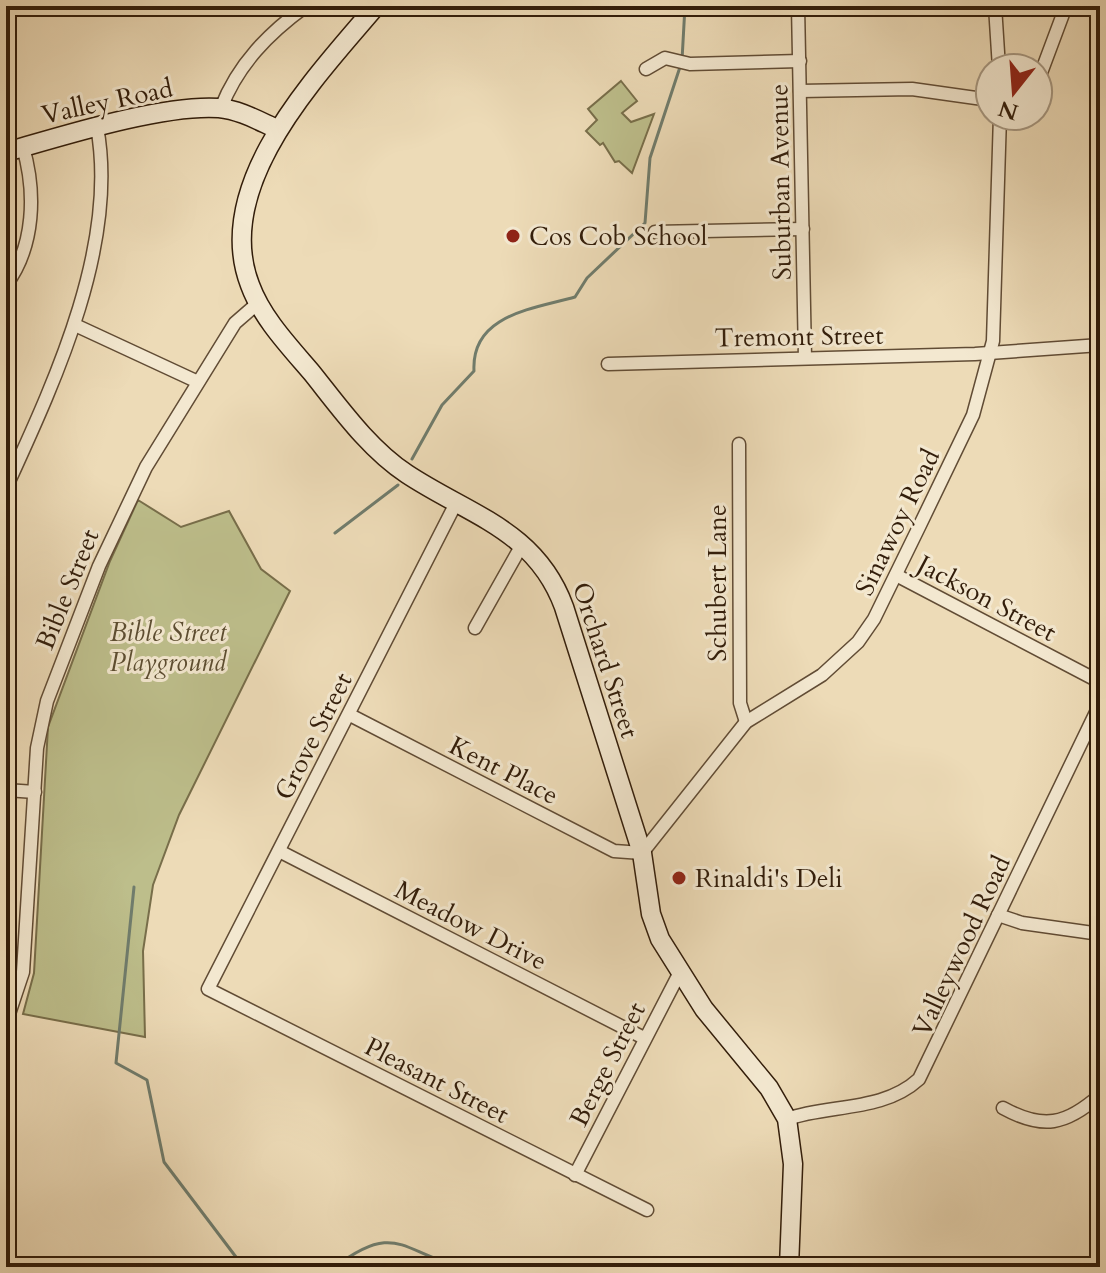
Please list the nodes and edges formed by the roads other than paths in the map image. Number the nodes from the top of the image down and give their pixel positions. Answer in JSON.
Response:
{"nodes":[{"id":1,"x":306,"y":6,"type":"edge"},
{"id":2,"x":376,"y":6,"type":"edge"},
{"id":3,"x":798,"y":6,"type":"edge"},
{"id":4,"x":995,"y":6,"type":"edge"},
{"id":5,"x":1066,"y":6,"type":"edge"},
{"id":6,"x":998,"y":52,"type":"edge"},
{"id":7,"x":1049,"y":52,"type":"edge"},
{"id":8,"x":800,"y":61,"type":"junction"},
{"id":9,"x":646,"y":69,"type":"dead end"},
{"id":10,"x":800,"y":91,"type":"junction"},
{"id":11,"x":974,"y":98,"type":"edge"},
{"id":12,"x":221,"y":108,"type":"junction"},
{"id":13,"x":97,"y":127,"type":"junction"},
{"id":14,"x":277,"y":129,"type":"junction"},
{"id":15,"x":1000,"y":132,"type":"edge"},
{"id":16,"x":14,"y":150,"type":"edge"},
{"id":17,"x":803,"y":229,"type":"junction"},
{"id":18,"x":655,"y":232,"type":"dead end"},
{"id":19,"x":6,"y":285,"type":"edge"},
{"id":20,"x":258,"y":303,"type":"junction"},
{"id":21,"x":75,"y":325,"type":"junction"},
{"id":22,"x":1100,"y":345,"type":"edge"},
{"id":23,"x":991,"y":352,"type":"junction"},
{"id":24,"x":805,"y":358,"type":"junction"},
{"id":25,"x":608,"y":364,"type":"dead end"},
{"id":26,"x":198,"y":382,"type":"junction"},
{"id":27,"x":739,"y":444,"type":"dead end"},
{"id":28,"x":6,"y":488,"type":"edge"},
{"id":29,"x":456,"y":503,"type":"junction"},
{"id":30,"x":523,"y":543,"type":"junction"},
{"id":31,"x":896,"y":575,"type":"junction"},
{"id":32,"x":475,"y":628,"type":"dead end"},
{"id":33,"x":1100,"y":682,"type":"edge"},
{"id":34,"x":1100,"y":704,"type":"edge"},
{"id":35,"x":350,"y":715,"type":"junction"},
{"id":36,"x":746,"y":722,"type":"junction"},
{"id":37,"x":6,"y":790,"type":"edge"},
{"id":38,"x":35,"y":792,"type":"junction"},
{"id":39,"x":279,"y":851,"type":"junction"},
{"id":40,"x":642,"y":853,"type":"junction"},
{"id":41,"x":998,"y":915,"type":"junction"},
{"id":42,"x":1100,"y":934,"type":"edge"},
{"id":43,"x":679,"y":974,"type":"junction"},
{"id":44,"x":208,"y":989,"type":"joint"},
{"id":45,"x":6,"y":1023,"type":"edge"},
{"id":46,"x":644,"y":1038,"type":"junction"},
{"id":47,"x":1100,"y":1095,"type":"edge"},
{"id":48,"x":1003,"y":1108,"type":"dead end"},
{"id":49,"x":787,"y":1119,"type":"junction"},
{"id":50,"x":575,"y":1175,"type":"junction"},
{"id":51,"x":647,"y":1210,"type":"dead end"},
{"id":52,"x":789,"y":1267,"type":"edge"}],
"edges":[{"from":1,"to":12,"type":"street"},
{"from":2,"to":14,"type":"street","name":"Orchard Street"},
{"from":3,"to":8,"type":"street","name":"Suburban Avenue"},
{"from":4,"to":6,"type":"street"},
{"from":5,"to":7,"type":"street"},
{"from":8,"to":9,"type":"street"},
{"from":8,"to":10,"type":"street","name":"Suburban Avenue"},
{"from":10,"to":11,"type":"street"},
{"from":10,"to":17,"type":"street","name":"Suburban Avenue"},
{"from":12,"to":13,"type":"street","name":"Valley Road"},
{"from":12,"to":14,"type":"street","name":"Valley Road"},
{"from":13,"to":16,"type":"street","name":"Valley Road"},
{"from":13,"to":21,"type":"street"},
{"from":14,"to":20,"type":"street","name":"Orchard Street"},
{"from":15,"to":23,"type":"street","name":"Sinawoy Road"},
{"from":16,"to":19,"type":"street"},
{"from":17,"to":18,"type":"street"},
{"from":17,"to":24,"type":"street","name":"Suburban Avenue"},
{"from":20,"to":26,"type":"street","name":"Bible Street"},
{"from":20,"to":29,"type":"street","name":"Orchard Street"},
{"from":21,"to":26,"type":"street"},
{"from":21,"to":28,"type":"street"},
{"from":22,"to":23,"type":"street","name":"Tremont Street"},
{"from":23,"to":24,"type":"street","name":"Tremont Street"},
{"from":23,"to":31,"type":"street","name":"Sinawoy Road"},
{"from":24,"to":25,"type":"street","name":"Tremont Street"},
{"from":26,"to":38,"type":"street","name":"Bible Street"},
{"from":27,"to":36,"type":"street","name":"Schubert Lane"},
{"from":29,"to":30,"type":"street","name":"Orchard Street"},
{"from":29,"to":35,"type":"street","name":"Grove Street"},
{"from":30,"to":32,"type":"street"},
{"from":30,"to":40,"type":"street","name":"Orchard Street"},
{"from":31,"to":33,"type":"street","name":"Jackson Street"},
{"from":31,"to":36,"type":"street","name":"Sinawoy Road"},
{"from":34,"to":41,"type":"street","name":"Valleywood Road"},
{"from":35,"to":39,"type":"street","name":"Grove Street"},
{"from":35,"to":40,"type":"street","name":"Kent Place"},
{"from":36,"to":40,"type":"street","name":"Sinawoy Road"},
{"from":37,"to":38,"type":"street"},
{"from":38,"to":45,"type":"street","name":"Bible Street"},
{"from":39,"to":44,"type":"street","name":"Grove Street"},
{"from":39,"to":46,"type":"street","name":"Meadow Drive"},
{"from":40,"to":43,"type":"street","name":"Orchard Street"},
{"from":41,"to":42,"type":"street"},
{"from":41,"to":49,"type":"street","name":"Valleywood Road"},
{"from":43,"to":46,"type":"street","name":"Berge Street"},
{"from":43,"to":49,"type":"street","name":"Orchard Street"},
{"from":44,"to":50,"type":"street","name":"Pleasant Street"},
{"from":46,"to":50,"type":"street","name":"Berge Street"},
{"from":47,"to":48,"type":"street"},
{"from":49,"to":52,"type":"street","name":"Orchard Street"},
{"from":50,"to":51,"type":"street","name":"Pleasant Street"}]}
